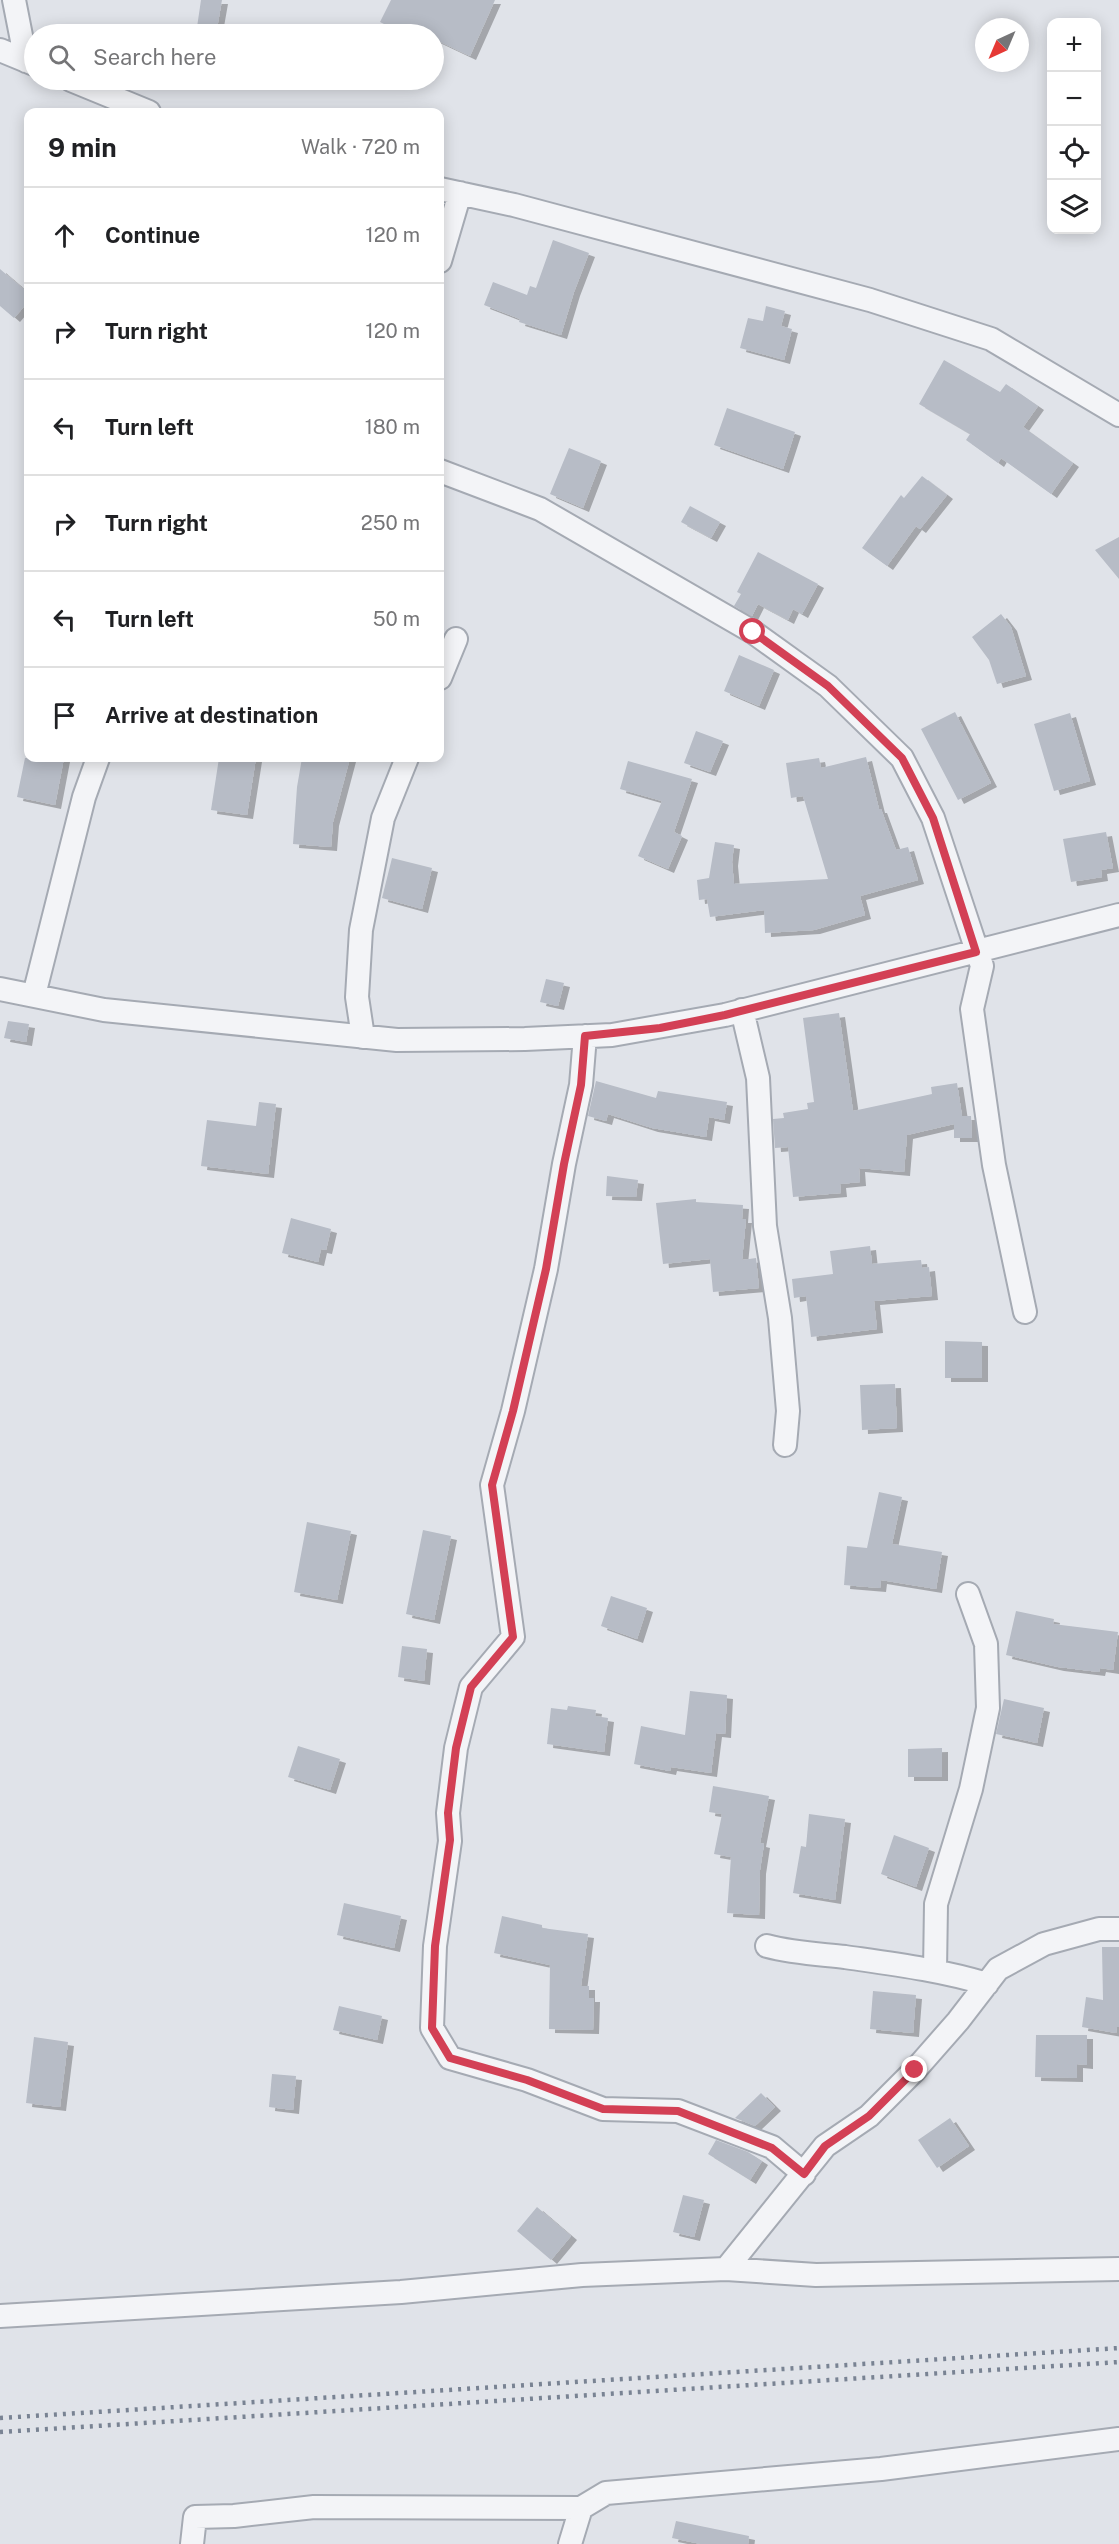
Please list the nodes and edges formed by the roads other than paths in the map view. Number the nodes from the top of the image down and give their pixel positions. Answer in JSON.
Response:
{"nodes":[{"id":1,"x":14,"y":0,"type":"edge"},
{"id":2,"x":24,"y":39,"type":"edge"},
{"id":3,"x":0,"y":50,"type":"edge"},
{"id":4,"x":24,"y":60,"type":"edge"},
{"id":5,"x":95,"y":90,"type":"edge"},
{"id":6,"x":139,"y":108,"type":"edge"},
{"id":7,"x":450,"y":191,"type":"edge"},
{"id":8,"x":444,"y":233,"type":"edge"},
{"id":9,"x":1119,"y":415,"type":"edge"},
{"id":10,"x":444,"y":473,"type":"edge"},
{"id":11,"x":456,"y":639,"type":"dead end"},
{"id":12,"x":444,"y":668,"type":"edge"},
{"id":13,"x":97,"y":762,"type":"edge"},
{"id":14,"x":405,"y":762,"type":"edge"},
{"id":15,"x":1119,"y":915,"type":"edge"},
{"id":16,"x":976,"y":952,"type":"junction"},
{"id":17,"x":0,"y":988,"type":"edge"},
{"id":18,"x":34,"y":996,"type":"junction"},
{"id":19,"x":742,"y":1010,"type":"junction"},
{"id":20,"x":585,"y":1036,"type":"junction"},
{"id":21,"x":363,"y":1037,"type":"junction"},
{"id":22,"x":1025,"y":1312,"type":"dead end"},
{"id":23,"x":785,"y":1445,"type":"dead end"},
{"id":24,"x":968,"y":1594,"type":"dead end"},
{"id":25,"x":1119,"y":1929,"type":"edge"},
{"id":26,"x":767,"y":1946,"type":"dead end"},
{"id":27,"x":935,"y":1971,"type":"junction"},
{"id":28,"x":987,"y":1984,"type":"junction"},
{"id":29,"x":804,"y":2174,"type":"junction"},
{"id":30,"x":726,"y":2269,"type":"junction"},
{"id":31,"x":1119,"y":2269,"type":"edge"},
{"id":32,"x":0,"y":2316,"type":"edge"},
{"id":33,"x":1119,"y":2439,"type":"edge"},
{"id":34,"x":581,"y":2508,"type":"junction"},
{"id":35,"x":192,"y":2544,"type":"edge"},
{"id":36,"x":570,"y":2544,"type":"edge"}],
"edges":[{"from":1,"to":2,"type":"street"},
{"from":3,"to":4,"type":"street"},
{"from":5,"to":6,"type":"street"},
{"from":7,"to":8,"type":"street"},
{"from":7,"to":9,"type":"street"},
{"from":10,"to":16,"type":"street"},
{"from":11,"to":12,"type":"street"},
{"from":13,"to":18,"type":"street"},
{"from":14,"to":21,"type":"street"},
{"from":15,"to":16,"type":"street"},
{"from":16,"to":19,"type":"street"},
{"from":16,"to":22,"type":"street"},
{"from":17,"to":18,"type":"street"},
{"from":18,"to":21,"type":"street"},
{"from":19,"to":20,"type":"street"},
{"from":19,"to":23,"type":"street"},
{"from":20,"to":21,"type":"street"},
{"from":20,"to":29,"type":"street"},
{"from":24,"to":27,"type":"street"},
{"from":25,"to":28,"type":"street"},
{"from":26,"to":27,"type":"street"},
{"from":27,"to":28,"type":"street"},
{"from":28,"to":29,"type":"street"},
{"from":29,"to":30,"type":"street"},
{"from":30,"to":31,"type":"street"},
{"from":30,"to":32,"type":"street"},
{"from":33,"to":34,"type":"street"},
{"from":34,"to":35,"type":"street"},
{"from":34,"to":36,"type":"street"}]}
